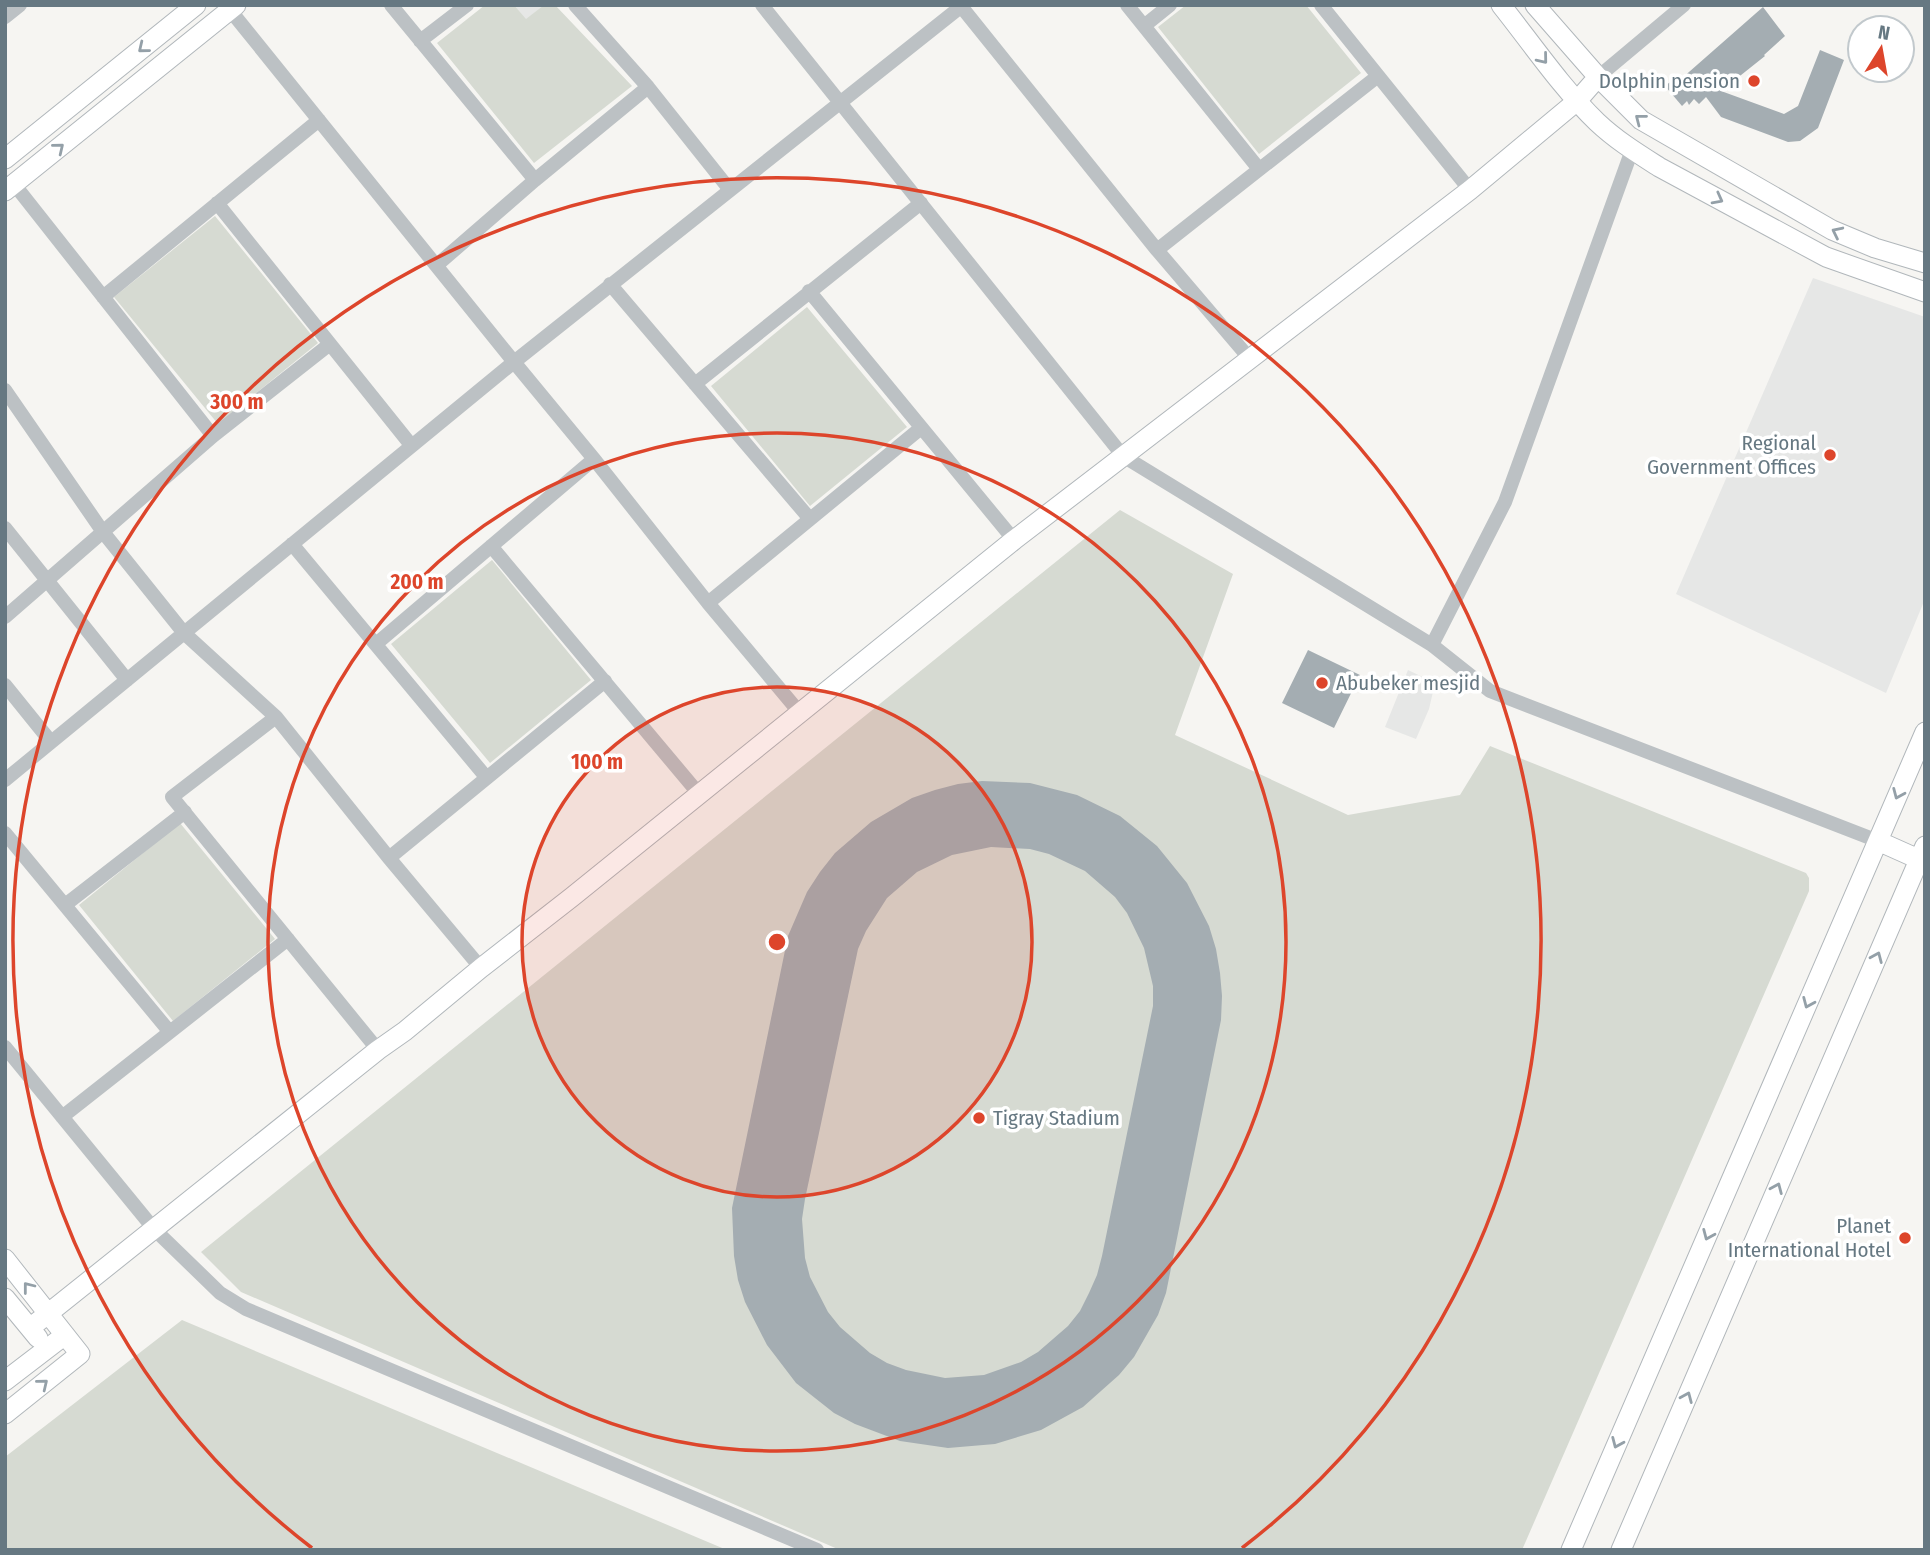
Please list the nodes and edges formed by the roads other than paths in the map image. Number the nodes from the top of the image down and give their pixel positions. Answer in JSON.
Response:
{"nodes":[{"id":1,"x":20,"y":5,"type":"edge"},
{"id":2,"x":196,"y":5,"type":"edge"},
{"id":3,"x":391,"y":5,"type":"edge"},
{"id":4,"x":467,"y":5,"type":"edge"},
{"id":5,"x":575,"y":5,"type":"edge"},
{"id":6,"x":762,"y":5,"type":"edge"},
{"id":7,"x":1127,"y":5,"type":"edge"},
{"id":8,"x":1170,"y":5,"type":"edge"},
{"id":9,"x":1321,"y":5,"type":"edge"},
{"id":10,"x":1501,"y":5,"type":"edge"},
{"id":11,"x":1535,"y":5,"type":"edge"},
{"id":12,"x":1684,"y":5,"type":"edge"},
{"id":13,"x":962,"y":6,"type":"edge"},
{"id":14,"x":233,"y":8,"type":"edge"},
{"id":15,"x":5,"y":17,"type":"edge"},
{"id":16,"x":1144,"y":26,"type":"junction"},
{"id":17,"x":420,"y":41,"type":"junction"},
{"id":18,"x":1378,"y":76,"type":"junction"},
{"id":19,"x":1598,"y":77,"type":"junction"},
{"id":20,"x":648,"y":87,"type":"junction"},
{"id":21,"x":1577,"y":101,"type":"junction"},
{"id":22,"x":840,"y":103,"type":"junction"},
{"id":23,"x":319,"y":120,"type":"junction"},
{"id":24,"x":1632,"y":150,"type":"junction"},
{"id":25,"x":5,"y":159,"type":"edge"},
{"id":26,"x":1259,"y":169,"type":"junction"},
{"id":27,"x":535,"y":180,"type":"junction"},
{"id":28,"x":10,"y":188,"type":"edge"},
{"id":29,"x":730,"y":190,"type":"junction"},
{"id":30,"x":1470,"y":190,"type":"junction"},
{"id":31,"x":217,"y":203,"type":"junction"},
{"id":32,"x":921,"y":203,"type":"junction"},
{"id":33,"x":1875,"y":248,"type":"junction"},
{"id":34,"x":1157,"y":250,"type":"junction"},
{"id":35,"x":1925,"y":263,"type":"edge"},
{"id":36,"x":437,"y":265,"type":"junction"},
{"id":37,"x":1866,"y":273,"type":"junction"},
{"id":38,"x":610,"y":284,"type":"junction"},
{"id":39,"x":809,"y":291,"type":"junction"},
{"id":40,"x":1925,"y":292,"type":"edge"},
{"id":41,"x":103,"y":297,"type":"junction"},
{"id":42,"x":330,"y":344,"type":"junction"},
{"id":43,"x":1250,"y":359,"type":"junction"},
{"id":44,"x":513,"y":362,"type":"junction"},
{"id":45,"x":695,"y":384,"type":"junction"},
{"id":46,"x":5,"y":390,"type":"edge"},
{"id":47,"x":921,"y":428,"type":"junction"},
{"id":48,"x":213,"y":436,"type":"junction"},
{"id":49,"x":411,"y":445,"type":"junction"},
{"id":50,"x":1123,"y":456,"type":"junction"},
{"id":51,"x":594,"y":459,"type":"junction"},
{"id":52,"x":810,"y":519,"type":"junction"},
{"id":53,"x":5,"y":528,"type":"edge"},
{"id":54,"x":103,"y":532,"type":"junction"},
{"id":55,"x":1014,"y":540,"type":"junction"},
{"id":56,"x":292,"y":544,"type":"junction"},
{"id":57,"x":491,"y":546,"type":"junction"},
{"id":58,"x":48,"y":581,"type":"junction"},
{"id":59,"x":708,"y":603,"type":"junction"},
{"id":60,"x":5,"y":617,"type":"edge"},
{"id":61,"x":184,"y":633,"type":"junction"},
{"id":62,"x":376,"y":644,"type":"junction"},
{"id":63,"x":1433,"y":645,"type":"junction"},
{"id":64,"x":127,"y":680,"type":"junction"},
{"id":65,"x":606,"y":681,"type":"junction"},
{"id":66,"x":5,"y":685,"type":"edge"},
{"id":67,"x":800,"y":713,"type":"junction"},
{"id":68,"x":276,"y":717,"type":"junction"},
{"id":69,"x":1925,"y":732,"type":"edge"},
{"id":70,"x":51,"y":742,"type":"junction"},
{"id":71,"x":486,"y":776,"type":"junction"},
{"id":72,"x":5,"y":780,"type":"edge"},
{"id":73,"x":699,"y":794,"type":"junction"},
{"id":74,"x":185,"y":812,"type":"junction"},
{"id":75,"x":5,"y":833,"type":"edge"},
{"id":76,"x":1878,"y":842,"type":"junction"},
{"id":77,"x":1923,"y":856,"type":"edge"},
{"id":78,"x":389,"y":858,"type":"junction"},
{"id":79,"x":65,"y":905,"type":"junction"},
{"id":80,"x":288,"y":939,"type":"junction"},
{"id":81,"x":481,"y":968,"type":"junction"},
{"id":82,"x":169,"y":1031,"type":"junction"},
{"id":83,"x":5,"y":1047,"type":"edge"},
{"id":84,"x":378,"y":1050,"type":"junction"},
{"id":85,"x":62,"y":1117,"type":"junction"},
{"id":86,"x":154,"y":1229,"type":"junction"},
{"id":87,"x":5,"y":1259,"type":"edge"},
{"id":88,"x":5,"y":1298,"type":"edge"},
{"id":89,"x":48,"y":1314,"type":"junction"},
{"id":90,"x":30,"y":1328,"type":"junction"},
{"id":91,"x":65,"y":1335,"type":"junction"},
{"id":92,"x":46,"y":1349,"type":"junction"},
{"id":93,"x":5,"y":1381,"type":"edge"},
{"id":94,"x":5,"y":1415,"type":"edge"},
{"id":95,"x":817,"y":1550,"type":"edge"},
{"id":96,"x":1571,"y":1550,"type":"edge"},
{"id":97,"x":1620,"y":1550,"type":"edge"}],
"edges":[{"from":1,"to":15,"type":"street"},
{"from":2,"to":25,"type":"street","one_way":true},
{"from":3,"to":17,"type":"street"},
{"from":4,"to":17,"type":"street"},
{"from":5,"to":20,"type":"street"},
{"from":6,"to":22,"type":"street"},
{"from":7,"to":16,"type":"street"},
{"from":8,"to":16,"type":"street"},
{"from":9,"to":18,"type":"street"},
{"from":10,"to":21,"type":"street","one_way":true},
{"from":11,"to":19,"type":"street"},
{"from":12,"to":19,"type":"street"},
{"from":13,"to":22,"type":"street"},
{"from":13,"to":34,"type":"street"},
{"from":14,"to":23,"type":"street"},
{"from":28,"to":14,"type":"street","one_way":true},
{"from":16,"to":26,"type":"street"},
{"from":17,"to":27,"type":"street"},
{"from":18,"to":26,"type":"street"},
{"from":18,"to":30,"type":"street"},
{"from":19,"to":21,"type":"street"},
{"from":33,"to":19,"type":"street","one_way":true},
{"from":20,"to":27,"type":"street"},
{"from":20,"to":29,"type":"street"},
{"from":21,"to":24,"type":"street"},
{"from":21,"to":30,"type":"street"},
{"from":22,"to":29,"type":"street"},
{"from":22,"to":32,"type":"street"},
{"from":23,"to":31,"type":"street"},
{"from":23,"to":36,"type":"street"},
{"from":24,"to":37,"type":"street","one_way":true},
{"from":24,"to":63,"type":"street"},
{"from":26,"to":34,"type":"street"},
{"from":27,"to":36,"type":"street"},
{"from":28,"to":41,"type":"street"},
{"from":29,"to":38,"type":"street"},
{"from":30,"to":43,"type":"street"},
{"from":31,"to":41,"type":"street"},
{"from":31,"to":42,"type":"street"},
{"from":32,"to":39,"type":"street"},
{"from":32,"to":50,"type":"street"},
{"from":33,"to":35,"type":"street"},
{"from":33,"to":37,"type":"street"},
{"from":34,"to":43,"type":"street"},
{"from":36,"to":44,"type":"street"},
{"from":37,"to":40,"type":"street"},
{"from":38,"to":44,"type":"street"},
{"from":38,"to":45,"type":"street"},
{"from":39,"to":45,"type":"street"},
{"from":39,"to":47,"type":"street"},
{"from":41,"to":48,"type":"street"},
{"from":42,"to":48,"type":"street"},
{"from":42,"to":49,"type":"street"},
{"from":43,"to":50,"type":"street"},
{"from":44,"to":49,"type":"street"},
{"from":44,"to":51,"type":"street"},
{"from":45,"to":52,"type":"street"},
{"from":46,"to":54,"type":"street"},
{"from":47,"to":52,"type":"street"},
{"from":47,"to":55,"type":"street"},
{"from":48,"to":54,"type":"street"},
{"from":49,"to":56,"type":"street"},
{"from":50,"to":55,"type":"street"},
{"from":50,"to":63,"type":"street"},
{"from":51,"to":57,"type":"street"},
{"from":51,"to":59,"type":"street"},
{"from":52,"to":59,"type":"street"},
{"from":53,"to":58,"type":"street"},
{"from":54,"to":58,"type":"street"},
{"from":54,"to":61,"type":"street"},
{"from":55,"to":67,"type":"street"},
{"from":56,"to":61,"type":"street"},
{"from":56,"to":62,"type":"street"},
{"from":57,"to":62,"type":"street"},
{"from":57,"to":65,"type":"street"},
{"from":58,"to":60,"type":"street"},
{"from":58,"to":64,"type":"street"},
{"from":59,"to":67,"type":"street"},
{"from":61,"to":64,"type":"street"},
{"from":61,"to":68,"type":"street"},
{"from":62,"to":71,"type":"street"},
{"from":63,"to":76,"type":"street"},
{"from":64,"to":70,"type":"street"},
{"from":65,"to":71,"type":"street"},
{"from":65,"to":73,"type":"street"},
{"from":66,"to":70,"type":"street"},
{"from":67,"to":73,"type":"street"},
{"from":68,"to":74,"type":"street"},
{"from":68,"to":78,"type":"street"},
{"from":69,"to":76,"type":"street","one_way":true},
{"from":70,"to":72,"type":"street"},
{"from":71,"to":78,"type":"street"},
{"from":73,"to":81,"type":"street"},
{"from":74,"to":79,"type":"street"},
{"from":74,"to":80,"type":"street"},
{"from":75,"to":79,"type":"street"},
{"from":76,"to":77,"type":"street"},
{"from":76,"to":96,"type":"street","one_way":true},
{"from":97,"to":77,"type":"street","one_way":true},
{"from":78,"to":81,"type":"street"},
{"from":79,"to":82,"type":"street"},
{"from":80,"to":82,"type":"street"},
{"from":80,"to":84,"type":"street"},
{"from":81,"to":84,"type":"street"},
{"from":82,"to":85,"type":"street"},
{"from":83,"to":85,"type":"street"},
{"from":84,"to":86,"type":"street"},
{"from":85,"to":86,"type":"street"},
{"from":86,"to":89,"type":"street"},
{"from":86,"to":95,"type":"street"},
{"from":89,"to":87,"type":"street","one_way":true},
{"from":88,"to":90,"type":"street"},
{"from":89,"to":90,"type":"street"},
{"from":89,"to":91,"type":"street"},
{"from":90,"to":92,"type":"street"},
{"from":91,"to":92,"type":"street"},
{"from":94,"to":91,"type":"street","one_way":true},
{"from":92,"to":93,"type":"street"}]}
